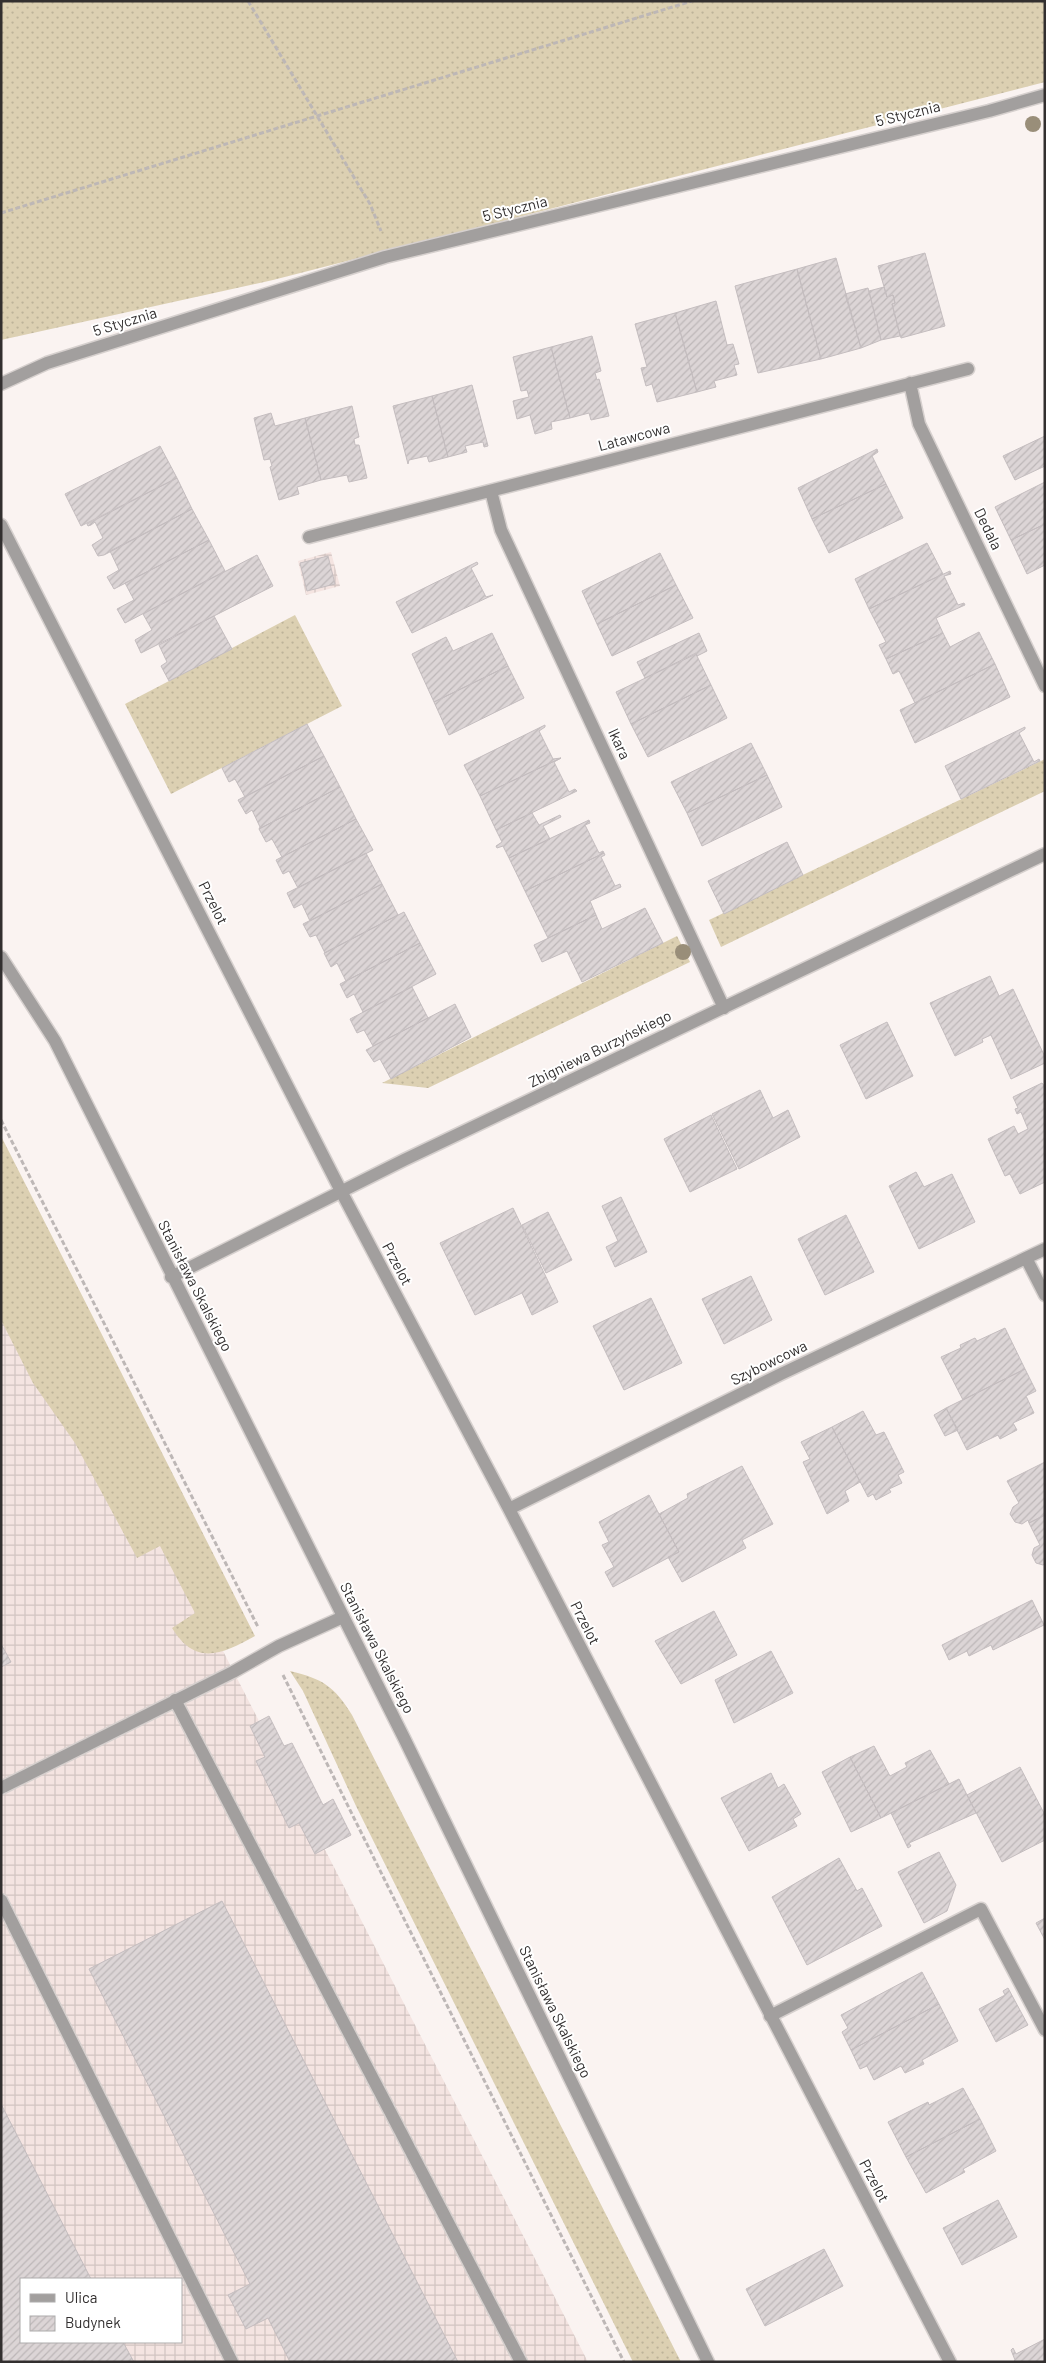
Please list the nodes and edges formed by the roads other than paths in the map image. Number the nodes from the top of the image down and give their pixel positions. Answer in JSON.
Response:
{"nodes":[{"id":1,"x":1045,"y":95,"type":"edge"},
{"id":2,"x":968,"y":369,"type":"dead end"},
{"id":3,"x":910,"y":383,"type":"junction"},
{"id":4,"x":1,"y":384,"type":"edge"},
{"id":5,"x":491,"y":491,"type":"junction"},
{"id":6,"x":1,"y":525,"type":"edge"},
{"id":7,"x":309,"y":537,"type":"dead end"},
{"id":8,"x":1045,"y":686,"type":"edge"},
{"id":9,"x":1045,"y":854,"type":"edge"},
{"id":10,"x":1,"y":957,"type":"edge"},
{"id":11,"x":724,"y":1008,"type":"junction"},
{"id":12,"x":342,"y":1192,"type":"junction"},
{"id":13,"x":1045,"y":1249,"type":"edge"},
{"id":14,"x":1026,"y":1258,"type":"junction"},
{"id":15,"x":171,"y":1277,"type":"junction"},
{"id":16,"x":1045,"y":1295,"type":"edge"},
{"id":17,"x":509,"y":1510,"type":"junction"},
{"id":18,"x":343,"y":1617,"type":"junction"},
{"id":19,"x":175,"y":1700,"type":"junction"},
{"id":20,"x":1,"y":1788,"type":"edge"},
{"id":21,"x":1,"y":1900,"type":"edge"},
{"id":22,"x":770,"y":2016,"type":"junction"},
{"id":23,"x":1045,"y":2030,"type":"edge"},
{"id":24,"x":232,"y":2362,"type":"edge"},
{"id":25,"x":522,"y":2362,"type":"edge"},
{"id":26,"x":708,"y":2362,"type":"edge"},
{"id":27,"x":950,"y":2362,"type":"edge"}],
"edges":[{"from":1,"to":4,"type":"street","name":"5 Stycznia"},
{"from":2,"to":3,"type":"street","name":"Latawcowa"},
{"from":3,"to":5,"type":"street","name":"Latawcowa"},
{"from":3,"to":8,"type":"street","name":"Dedala"},
{"from":5,"to":7,"type":"street","name":"Latawcowa"},
{"from":5,"to":11,"type":"street","name":"Ikara"},
{"from":6,"to":12,"type":"street","name":"Przelot"},
{"from":9,"to":11,"type":"street","name":"Zbigniewa Burzyńskiego"},
{"from":10,"to":15,"type":"street","name":"Stanisława Skalskiego"},
{"from":11,"to":12,"type":"street","name":"Zbigniewa Burzyńskiego"},
{"from":12,"to":15,"type":"street","name":"Zbigniewa Burzyńskiego"},
{"from":12,"to":17,"type":"street","name":"Przelot"},
{"from":13,"to":14,"type":"street","name":"Szybowcowa"},
{"from":14,"to":16,"type":"street"},
{"from":14,"to":17,"type":"street","name":"Szybowcowa"},
{"from":15,"to":18,"type":"street","name":"Stanisława Skalskiego"},
{"from":17,"to":22,"type":"street","name":"Przelot"},
{"from":18,"to":19,"type":"street"},
{"from":18,"to":26,"type":"street","name":"Stanisława Skalskiego"},
{"from":19,"to":20,"type":"street"},
{"from":19,"to":25,"type":"street"},
{"from":21,"to":24,"type":"street"},
{"from":22,"to":23,"type":"street"},
{"from":22,"to":27,"type":"street","name":"Przelot"}]}
